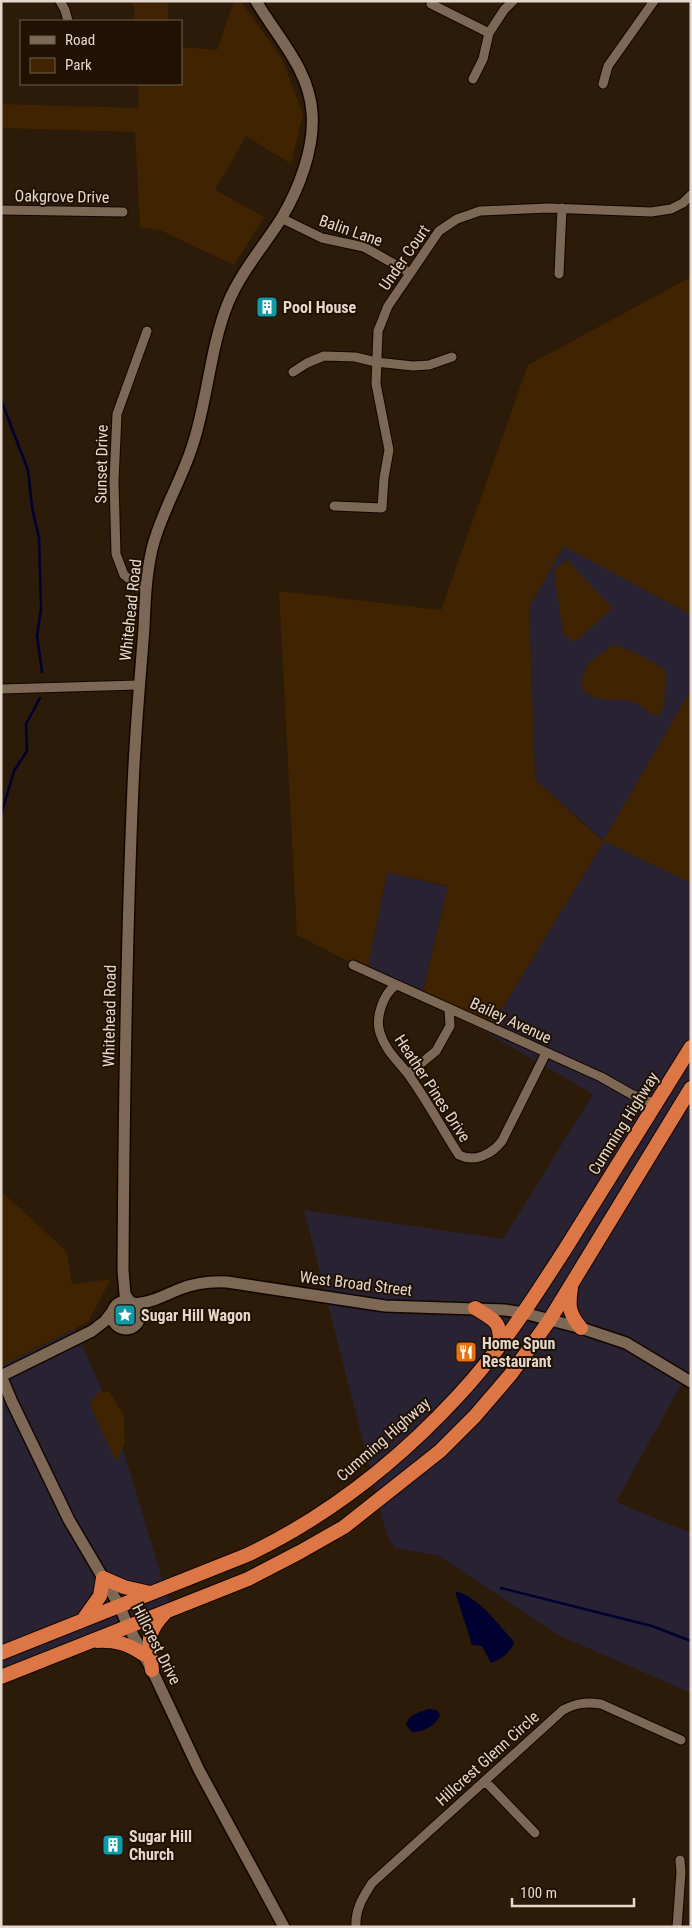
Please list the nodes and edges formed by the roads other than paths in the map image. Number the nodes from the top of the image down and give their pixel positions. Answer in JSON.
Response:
{"nodes":[{"id":1,"x":60,"y":1,"type":"edge"},
{"id":2,"x":256,"y":1,"type":"edge"},
{"id":3,"x":513,"y":1,"type":"edge"},
{"id":4,"x":654,"y":1,"type":"edge"},
{"id":5,"x":431,"y":4,"type":"dead end"},
{"id":6,"x":68,"y":20,"type":"edge"},
{"id":7,"x":489,"y":32,"type":"junction"},
{"id":8,"x":474,"y":80,"type":"dead end"},
{"id":9,"x":603,"y":84,"type":"dead end"},
{"id":10,"x":691,"y":195,"type":"edge"},
{"id":11,"x":562,"y":208,"type":"junction"},
{"id":12,"x":1,"y":210,"type":"edge"},
{"id":13,"x":123,"y":212,"type":"dead end"},
{"id":14,"x":281,"y":218,"type":"junction"},
{"id":15,"x":410,"y":273,"type":"junction"},
{"id":16,"x":559,"y":274,"type":"dead end"},
{"id":17,"x":147,"y":332,"type":"dead end"},
{"id":18,"x":452,"y":357,"type":"dead end"},
{"id":19,"x":376,"y":362,"type":"junction"},
{"id":20,"x":293,"y":372,"type":"dead end"},
{"id":21,"x":334,"y":506,"type":"dead end"},
{"id":22,"x":145,"y":589,"type":"junction"},
{"id":23,"x":138,"y":685,"type":"junction"},
{"id":24,"x":1,"y":690,"type":"edge"},
{"id":25,"x":353,"y":965,"type":"dead end"},
{"id":26,"x":396,"y":985,"type":"junction"},
{"id":27,"x":449,"y":1008,"type":"junction"},
{"id":28,"x":691,"y":1047,"type":"edge"},
{"id":29,"x":546,"y":1053,"type":"junction"},
{"id":30,"x":408,"y":1074,"type":"junction"},
{"id":31,"x":691,"y":1088,"type":"edge"},
{"id":32,"x":655,"y":1104,"type":"junction"},
{"id":33,"x":123,"y":1270,"type":"junction"},
{"id":34,"x":571,"y":1284,"type":"junction"},
{"id":35,"x":161,"y":1298,"type":"junction"},
{"id":36,"x":132,"y":1303,"type":"junction"},
{"id":37,"x":115,"y":1308,"type":"junction"},
{"id":38,"x":475,"y":1308,"type":"junction"},
{"id":39,"x":524,"y":1313,"type":"junction"},
{"id":40,"x":139,"y":1319,"type":"junction"},
{"id":41,"x":549,"y":1321,"type":"junction"},
{"id":42,"x":120,"y":1328,"type":"junction"},
{"id":43,"x":581,"y":1328,"type":"junction"},
{"id":44,"x":92,"y":1331,"type":"junction"},
{"id":45,"x":499,"y":1345,"type":"junction"},
{"id":46,"x":1,"y":1376,"type":"edge"},
{"id":47,"x":691,"y":1382,"type":"edge"},
{"id":48,"x":103,"y":1578,"type":"junction"},
{"id":49,"x":151,"y":1593,"type":"junction"},
{"id":50,"x":119,"y":1605,"type":"junction"},
{"id":51,"x":166,"y":1612,"type":"junction"},
{"id":52,"x":84,"y":1619,"type":"junction"},
{"id":53,"x":128,"y":1626,"type":"junction"},
{"id":54,"x":92,"y":1641,"type":"junction"},
{"id":55,"x":1,"y":1653,"type":"edge"},
{"id":56,"x":143,"y":1654,"type":"junction"},
{"id":57,"x":152,"y":1670,"type":"junction"},
{"id":58,"x":1,"y":1677,"type":"edge"},
{"id":59,"x":681,"y":1740,"type":"dead end"},
{"id":60,"x":485,"y":1781,"type":"junction"},
{"id":61,"x":535,"y":1833,"type":"dead end"},
{"id":62,"x":680,"y":1860,"type":"dead end"},
{"id":63,"x":284,"y":1927,"type":"edge"},
{"id":64,"x":356,"y":1927,"type":"edge"},
{"id":65,"x":676,"y":1927,"type":"edge"}],
"edges":[{"from":1,"to":6,"type":"street"},
{"from":2,"to":14,"type":"street","name":"Whitehead Road"},
{"from":3,"to":7,"type":"street"},
{"from":4,"to":9,"type":"street"},
{"from":5,"to":7,"type":"street"},
{"from":7,"to":8,"type":"street"},
{"from":10,"to":11,"type":"street","name":"Under Court"},
{"from":11,"to":15,"type":"street","name":"Under Court"},
{"from":11,"to":16,"type":"street"},
{"from":12,"to":13,"type":"street","name":"Oakgrove Drive"},
{"from":14,"to":15,"type":"street","name":"Balin Lane"},
{"from":14,"to":22,"type":"street","name":"Whitehead Road"},
{"from":15,"to":19,"type":"street","name":"Under Court"},
{"from":17,"to":22,"type":"street","name":"Sunset Drive"},
{"from":18,"to":19,"type":"street"},
{"from":19,"to":20,"type":"street"},
{"from":19,"to":21,"type":"street","name":"Under Court"},
{"from":22,"to":23,"type":"street","name":"Whitehead Road"},
{"from":23,"to":24,"type":"street"},
{"from":23,"to":33,"type":"street","name":"Whitehead Road"},
{"from":25,"to":26,"type":"street","name":"Bailey Avenue"},
{"from":26,"to":27,"type":"street","name":"Bailey Avenue"},
{"from":26,"to":30,"type":"street","name":"Heather Pines Drive"},
{"from":27,"to":29,"type":"street","name":"Bailey Avenue"},
{"from":27,"to":30,"type":"street"},
{"from":28,"to":32,"type":"highway","name":"Cumming Highway"},
{"from":29,"to":30,"type":"street","name":"Heather Pines Drive"},
{"from":29,"to":32,"type":"street","name":"Bailey Avenue"},
{"from":31,"to":34,"type":"highway"},
{"from":32,"to":39,"type":"highway","name":"Cumming Highway"},
{"from":33,"to":36,"type":"street","name":"Whitehead Road"},
{"from":33,"to":37,"type":"street","name":"Whitehead Road"},
{"from":34,"to":41,"type":"highway"},
{"from":34,"to":43,"type":"highway"},
{"from":35,"to":36,"type":"street","name":"West Broad Street"},
{"from":35,"to":38,"type":"street","name":"West Broad Street"},
{"from":35,"to":40,"type":"street","name":"West Broad Street"},
{"from":36,"to":37,"type":"street"},
{"from":36,"to":40,"type":"street"},
{"from":37,"to":42,"type":"street"},
{"from":37,"to":44,"type":"street"},
{"from":38,"to":39,"type":"street","name":"West Broad Street"},
{"from":38,"to":45,"type":"highway"},
{"from":39,"to":41,"type":"street","name":"West Broad Street"},
{"from":39,"to":45,"type":"highway","name":"Cumming Highway"},
{"from":40,"to":42,"type":"street"},
{"from":41,"to":43,"type":"street","name":"West Broad Street"},
{"from":41,"to":51,"type":"highway"},
{"from":42,"to":44,"type":"street"},
{"from":43,"to":47,"type":"street","name":"West Broad Street"},
{"from":44,"to":46,"type":"street"},
{"from":45,"to":49,"type":"highway","name":"Cumming Highway"},
{"from":46,"to":48,"type":"street","name":"Hillcrest Drive"},
{"from":48,"to":49,"type":"highway"},
{"from":48,"to":50,"type":"street","name":"Hillcrest Drive"},
{"from":48,"to":52,"type":"highway"},
{"from":49,"to":50,"type":"highway","name":"Cumming Highway"},
{"from":50,"to":52,"type":"highway","name":"Cumming Highway"},
{"from":50,"to":53,"type":"street","name":"Hillcrest Drive"},
{"from":51,"to":53,"type":"highway"},
{"from":51,"to":57,"type":"highway"},
{"from":52,"to":55,"type":"highway","name":"Cumming Highway"},
{"from":53,"to":54,"type":"highway"},
{"from":53,"to":56,"type":"street","name":"Hillcrest Drive"},
{"from":54,"to":56,"type":"highway"},
{"from":54,"to":58,"type":"highway"},
{"from":56,"to":57,"type":"street","name":"Hillcrest Drive"},
{"from":57,"to":63,"type":"street","name":"Hillcrest Drive"},
{"from":59,"to":60,"type":"street","name":"Hillcrest Glenn Circle"},
{"from":60,"to":61,"type":"street"},
{"from":60,"to":64,"type":"street","name":"Hillcrest Glenn Circle"},
{"from":62,"to":65,"type":"street"}]}
